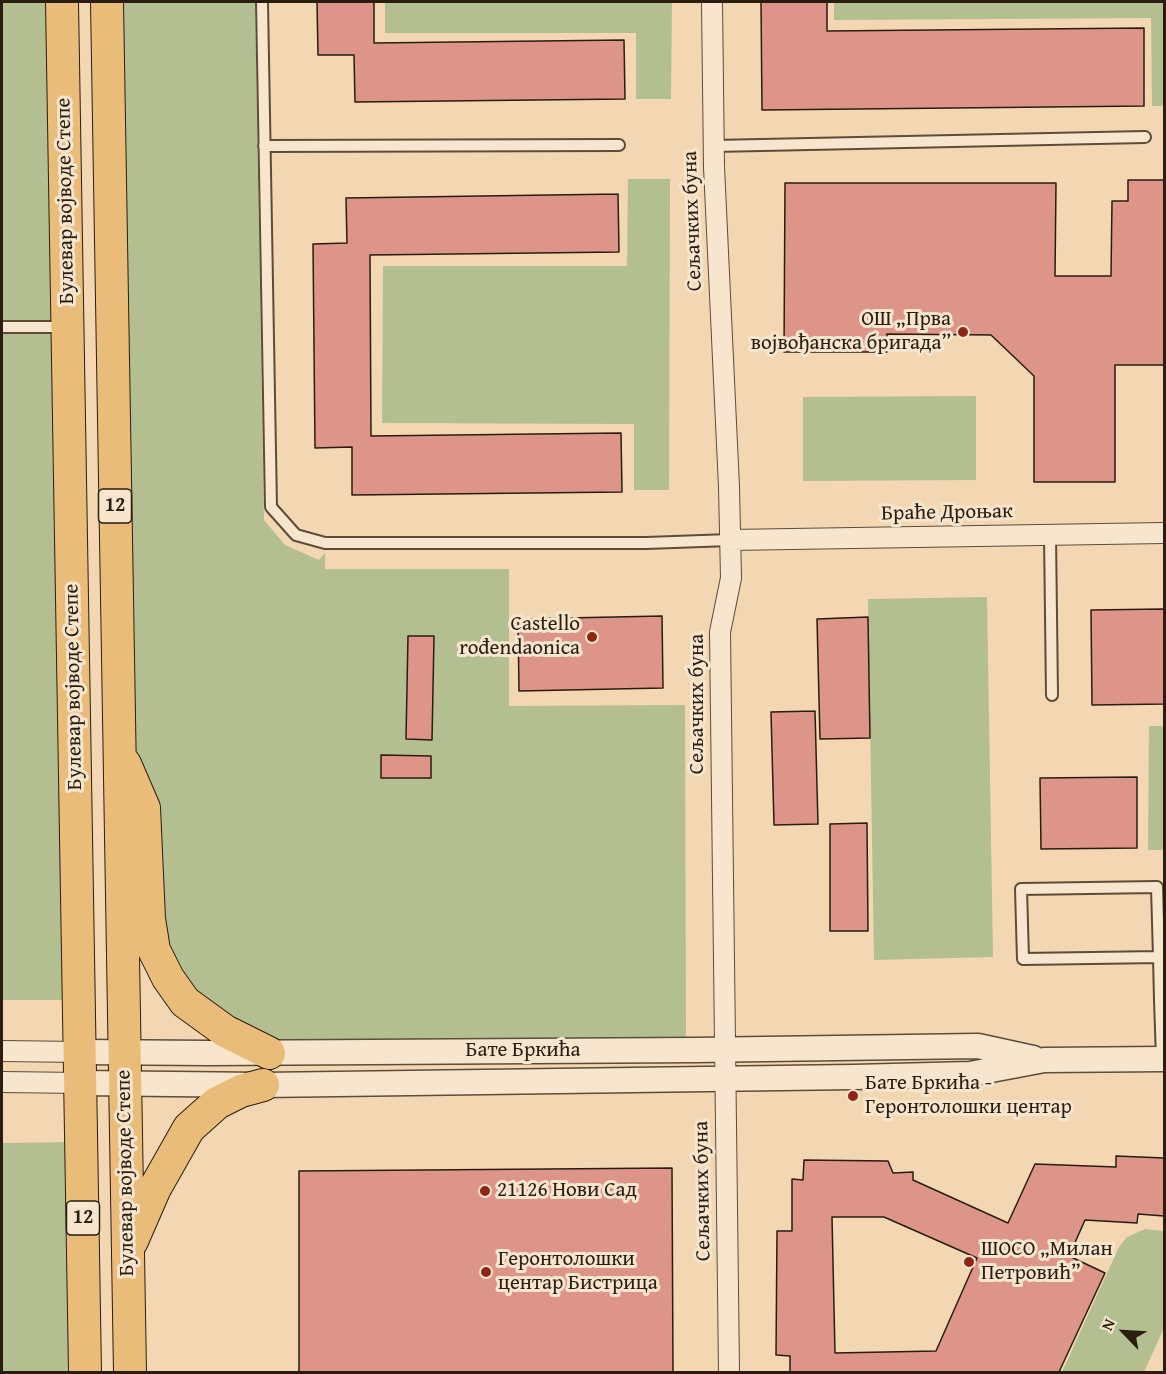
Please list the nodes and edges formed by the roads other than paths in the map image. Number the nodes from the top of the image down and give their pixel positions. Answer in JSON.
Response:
{"nodes":[{"id":1,"x":62,"y":2,"type":"edge"},
{"id":2,"x":107,"y":2,"type":"edge"},
{"id":3,"x":262,"y":2,"type":"edge"},
{"id":4,"x":712,"y":2,"type":"edge"},
{"id":5,"x":1145,"y":138,"type":"dead end"},
{"id":6,"x":264,"y":146,"type":"junction"},
{"id":7,"x":619,"y":146,"type":"dead end"},
{"id":8,"x":714,"y":146,"type":"junction"},
{"id":9,"x":2,"y":327,"type":"edge"},
{"id":10,"x":68,"y":327,"type":"junction"},
{"id":11,"x":1164,"y":533,"type":"edge"},
{"id":12,"x":1050,"y":535,"type":"junction"},
{"id":13,"x":730,"y":540,"type":"junction"},
{"id":14,"x":1052,"y":695,"type":"dead end"},
{"id":15,"x":119,"y":748,"type":"junction"},
{"id":16,"x":1162,"y":957,"type":"edge"},
{"id":17,"x":725,"y":1050,"type":"junction"},
{"id":18,"x":2,"y":1051,"type":"edge"},
{"id":19,"x":80,"y":1052,"type":"junction"},
{"id":20,"x":124,"y":1053,"type":"junction"},
{"id":21,"x":269,"y":1053,"type":"junction"},
{"id":22,"x":1163,"y":1059,"type":"edge"},
{"id":23,"x":1044,"y":1060,"type":"junction"},
{"id":24,"x":726,"y":1078,"type":"junction"},
{"id":25,"x":2,"y":1082,"type":"edge"},
{"id":26,"x":81,"y":1083,"type":"junction"},
{"id":27,"x":124,"y":1084,"type":"junction"},
{"id":28,"x":263,"y":1085,"type":"junction"},
{"id":29,"x":128,"y":1250,"type":"junction"},
{"id":30,"x":85,"y":1372,"type":"edge"},
{"id":31,"x":130,"y":1372,"type":"edge"},
{"id":32,"x":729,"y":1372,"type":"edge"}],
"edges":[{"from":1,"to":10,"type":"main road","name":"Булевар војводе Степе","number":"12"},
{"from":2,"to":15,"type":"main road","name":"Булевар војводе Степе","number":"12"},
{"from":3,"to":6,"type":"lane"},
{"from":4,"to":8,"type":"street","name":"Сељачких буна"},
{"from":5,"to":8,"type":"lane"},
{"from":6,"to":7,"type":"lane"},
{"from":6,"to":13,"type":"lane"},
{"from":8,"to":13,"type":"street","name":"Сељачких буна"},
{"from":9,"to":10,"type":"lane"},
{"from":10,"to":19,"type":"main road","name":"Булевар војводе Степе","number":"12"},
{"from":11,"to":12,"type":"street","name":"Браће Дроњак"},
{"from":12,"to":13,"type":"street","name":"Браће Дроњак"},
{"from":12,"to":14,"type":"lane"},
{"from":13,"to":17,"type":"street","name":"Сељачких буна"},
{"from":15,"to":20,"type":"main road","name":"Булевар војводе Степе","number":"12"},
{"from":15,"to":21,"type":"main road"},
{"from":16,"to":16,"type":"lane"},
{"from":16,"to":22,"type":"lane"},
{"from":17,"to":21,"type":"street","name":"Бате Бркића"},
{"from":17,"to":23,"type":"street","name":"Бате Бркића"},
{"from":17,"to":24,"type":"street","name":"Сељачких буна"},
{"from":18,"to":19,"type":"street","name":"Бате Бркића"},
{"from":19,"to":20,"type":"street","name":"Бате Бркића"},
{"from":19,"to":26,"type":"main road","name":"Булевар војводе Степе","number":"12"},
{"from":20,"to":21,"type":"street","name":"Бате Бркића"},
{"from":20,"to":27,"type":"main road","name":"Булевар војводе Степе","number":"12"},
{"from":22,"to":23,"type":"street","name":"Бате Бркића"},
{"from":23,"to":24,"type":"street","name":"Бате Бркића"},
{"from":24,"to":28,"type":"street","name":"Бате Бркића"},
{"from":24,"to":32,"type":"street","name":"Сељачких буна"},
{"from":25,"to":26,"type":"street","name":"Бате Бркића"},
{"from":26,"to":27,"type":"street","name":"Бате Бркића"},
{"from":26,"to":30,"type":"main road","name":"Булевар војводе Степе","number":"12"},
{"from":27,"to":28,"type":"street","name":"Бате Бркића"},
{"from":27,"to":29,"type":"main road","name":"Булевар војводе Степе","number":"12"},
{"from":28,"to":29,"type":"main road"},
{"from":29,"to":31,"type":"main road","name":"Булевар војводе Степе","number":"12"}]}
